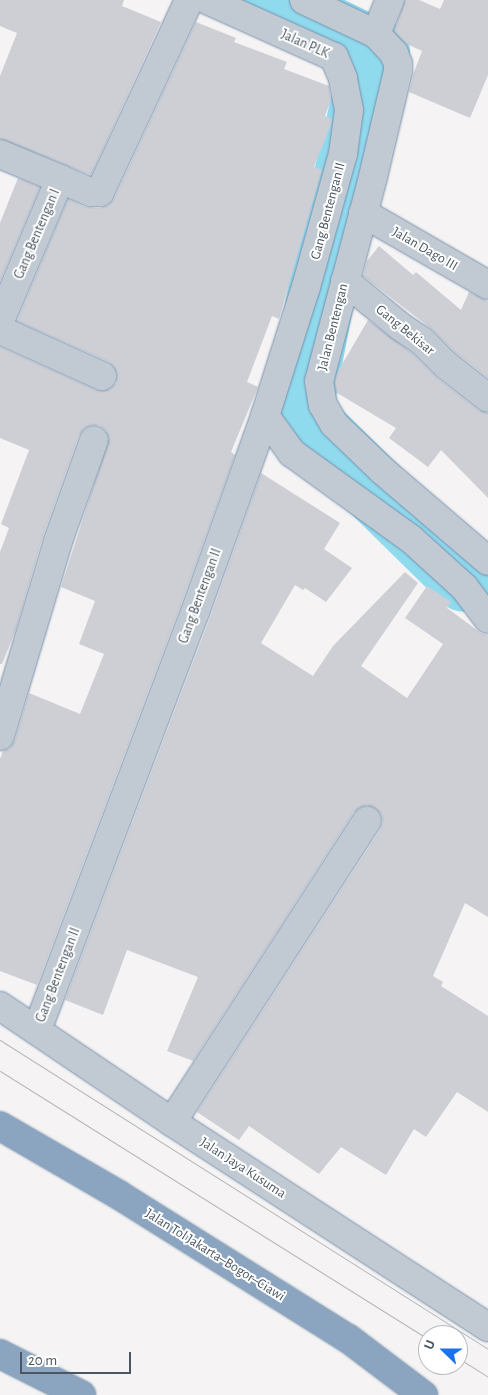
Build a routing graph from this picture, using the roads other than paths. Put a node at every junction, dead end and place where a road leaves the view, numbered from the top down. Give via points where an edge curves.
1 (188, 0) edge
2 (207, 0) edge
3 (304, 0) edge
4 (390, 0) edge
5 (370, 36) junction
6 (337, 54) junction
7 (0, 154) edge
8 (345, 155) junction
9 (374, 164) junction
10 (60, 179) junction
11 (363, 213) junction
12 (345, 281) junction
13 (488, 285) edge
14 (0, 321) edge
15 (0, 330) edge
16 (102, 376) dead end
17 (488, 398) edge
18 (265, 416) junction
19 (94, 440) dead end
20 (488, 561) edge
21 (488, 619) edge
22 (0, 736) edge
23 (367, 821) dead end
24 (0, 1006) edge
25 (37, 1030) junction
26 (172, 1122) junction
27 (0, 1126) edge
28 (488, 1327) edge
29 (0, 1354) edge
30 (81, 1395) edge
31 (423, 1395) edge

1 - 10 street via 100,192 91,192
2 - 6 street, Jalan PLK
3 - 5 street
4 - 5 street
5 - 6 street
5 - 9 street, Jalan Bentengan via 394,53 398,71
6 - 8 street, Jalan PLK via 349,110
7 - 10 street, Gang Bentengan I
8 - 9 street
8 - 18 street, Gang Bentengan II
9 - 11 street, Jalan Bentengan
10 - 14 street, Gang Bentengan I
11 - 12 street, Jalan Bentengan
11 - 13 street, Jalan Dago III
12 - 17 street, Gang Bekisar
12 - 20 street, Jalan Bentengan via 319,381 328,414 334,424 383,471
15 - 16 street
18 - 21 street via 292,452 411,538 464,587
18 - 25 street, Gang Bentengan II via 195,612
19 - 22 street via 58,541
23 - 26 street
24 - 25 street, Jalan Jaya Kusuma
25 - 26 street, Jalan Jaya Kusuma
26 - 28 street, Jalan Jaya Kusuma
27 - 31 highway, Jalan Tol Jakarta–Bogor–Ciawi via 119,1195 349,1339
29 - 30 highway

